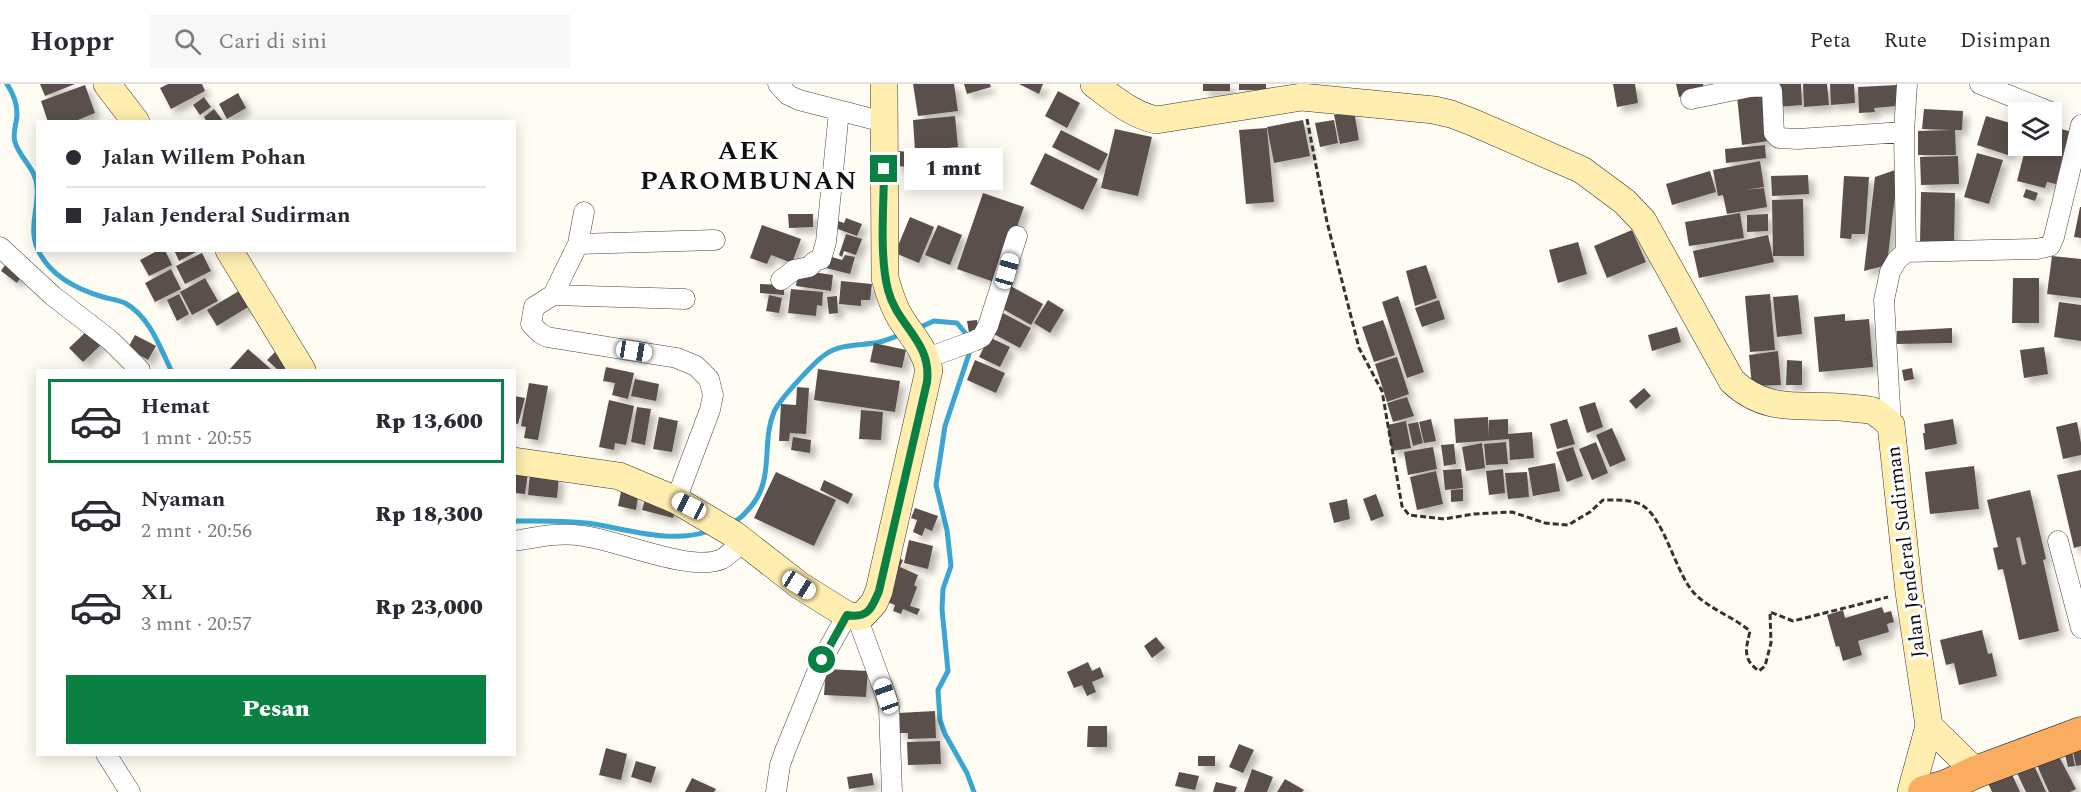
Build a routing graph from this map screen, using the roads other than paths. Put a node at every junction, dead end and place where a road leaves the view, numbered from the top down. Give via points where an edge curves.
1 (107, 84) edge
2 (778, 84) edge
3 (884, 84) edge
4 (1094, 84) edge
5 (1907, 84) edge
6 (1980, 84) edge
7 (1691, 99) dead end
8 (2024, 102) edge
9 (839, 111) junction
10 (2062, 117) edge
11 (134, 120) edge
12 (884, 122) junction
13 (2081, 124) edge
14 (1904, 132) junction
15 (584, 212) dead end
16 (1017, 236) dead end
17 (715, 240) dead end
18 (578, 244) junction
19 (0, 248) edge
20 (230, 252) edge
21 (1906, 252) junction
22 (781, 280) dead end
23 (553, 295) junction
24 (685, 299) dead end
25 (924, 352) junction
26 (139, 369) edge
27 (301, 369) edge
28 (1891, 425) junction
29 (516, 461) edge
30 (682, 503) junction
31 (739, 538) junction
32 (516, 541) edge
33 (2058, 541) dead end
34 (852, 616) junction
35 (2081, 628) edge
36 (1929, 726) junction
37 (2081, 733) edge
38 (107, 756) edge
39 (1976, 772) junction
40 (130, 792) edge
41 (776, 792) edge
42 (892, 792) edge
43 (1911, 792) edge
44 (1924, 792) edge

1 - 11 main road
2 - 9 street via 799,100
3 - 12 main road
4 - 28 main road, Jalan Jenderal Sudirman via 1134,113 1155,120 1302,97 1451,114 1582,170 1625,202 1643,221 1732,381 1744,393 1760,401 1787,406 1832,406 1874,412
5 - 14 street
6 - 8 street
7 - 14 street via 1750,87 1770,88 1774,133 1779,138
9 - 12 street
9 - 22 street via 821,259
10 - 13 street
12 - 25 main road via 885,278 901,319
13 - 21 street via 2050,246
14 - 21 street
15 - 18 street
16 - 25 street via 982,337 953,349
17 - 18 street
18 - 23 street
19 - 26 street
20 - 27 main road
21 - 28 street via 1890,272 1884,300
23 - 24 street
23 - 30 street via 534,307 531,324 540,333 677,358 696,366 709,379 713,395 710,411
25 - 34 main road via 929,370 927,382 879,591 870,609 863,615
28 - 36 main road, Jalan Jenderal Sudirman via 1909,592
29 - 30 main road via 619,476
30 - 31 main road
31 - 32 street via 723,558 704,562 580,535
31 - 34 main road via 799,585
33 - 35 street
34 - 41 street via 822,660 780,765
34 - 42 street via 889,708
36 - 39 main road
36 - 43 main road, Jalan Jenderal Sudirman
37 - 39 highway
38 - 40 street
39 - 44 highway

